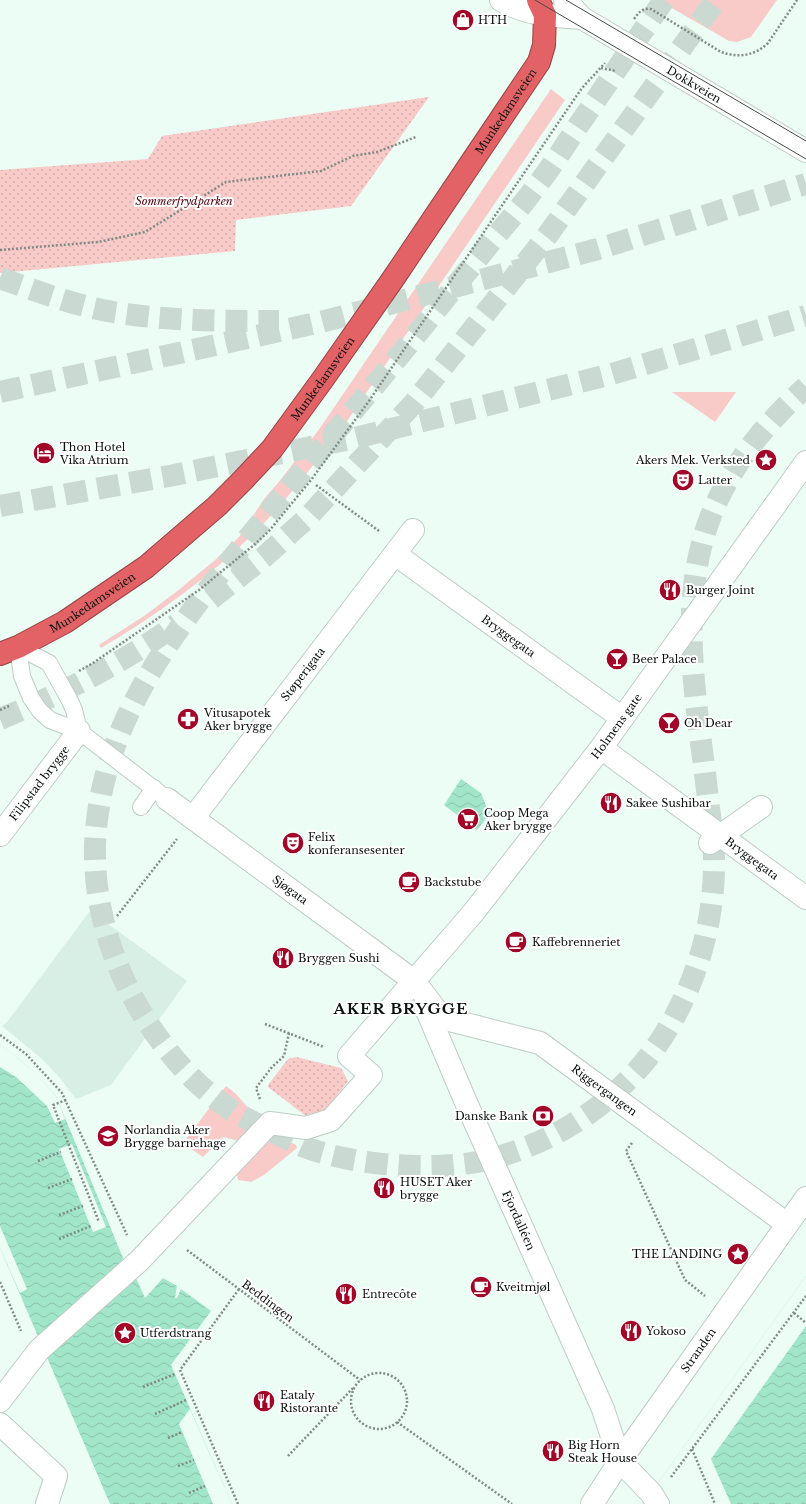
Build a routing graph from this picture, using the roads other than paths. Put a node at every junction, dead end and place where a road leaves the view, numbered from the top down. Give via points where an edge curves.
1 (501, 0) edge
2 (565, 0) edge
3 (546, 5) edge
4 (582, 18) junction
5 (806, 151) edge
6 (806, 462) edge
7 (413, 530) dead end
8 (395, 554) junction
9 (9, 650) edge
10 (622, 718) junction
11 (79, 731) junction
12 (600, 748) junction
13 (160, 793) junction
14 (141, 807) dead end
15 (761, 807) dead end
16 (193, 818) junction
17 (0, 835) edge
18 (715, 839) junction
19 (806, 898) edge
20 (414, 981) junction
21 (806, 1198) edge
22 (787, 1224) junction
23 (0, 1401) edge
24 (0, 1424) edge
25 (620, 1461) junction
26 (47, 1504) edge
27 (592, 1504) edge
28 (658, 1504) edge

1 - 3 street via 513,7
2 - 4 street
3 - 4 street
3 - 9 highway, Munkedamsveien via 544,45 532,72 393,279 272,449 217,506 146,566 65,622
4 - 5 street, Dokkveien
6 - 10 street, Holmens gate
7 - 8 street, Støperigata
8 - 10 street, Bryggegata
8 - 16 street, Støperigata
9 - 11 lane via 31,698 40,711 50,720
9 - 11 lane via 49,663 74,710
10 - 12 street, Holmens gate
11 - 13 lane
11 - 17 street, Filipstad brygge
12 - 18 street, Bryggegata
12 - 20 street, Holmens gate via 473,913
13 - 14 lane
13 - 16 street, Sjøgata
15 - 18 street
16 - 20 street, Sjøgata
18 - 19 street, Bryggegata
20 - 22 street, Riggergangen via 442,1018 540,1043
20 - 23 street, Holmens gate via 349,1056 371,1076 331,1120 306,1128 270,1123 134,1266 38,1353
20 - 25 street, Fjordalléen via 603,1409
21 - 22 street, Stranden
22 - 25 street, Stranden
24 - 26 street via 56,1476
25 - 27 street, Stranden
25 - 28 street via 651,1493

